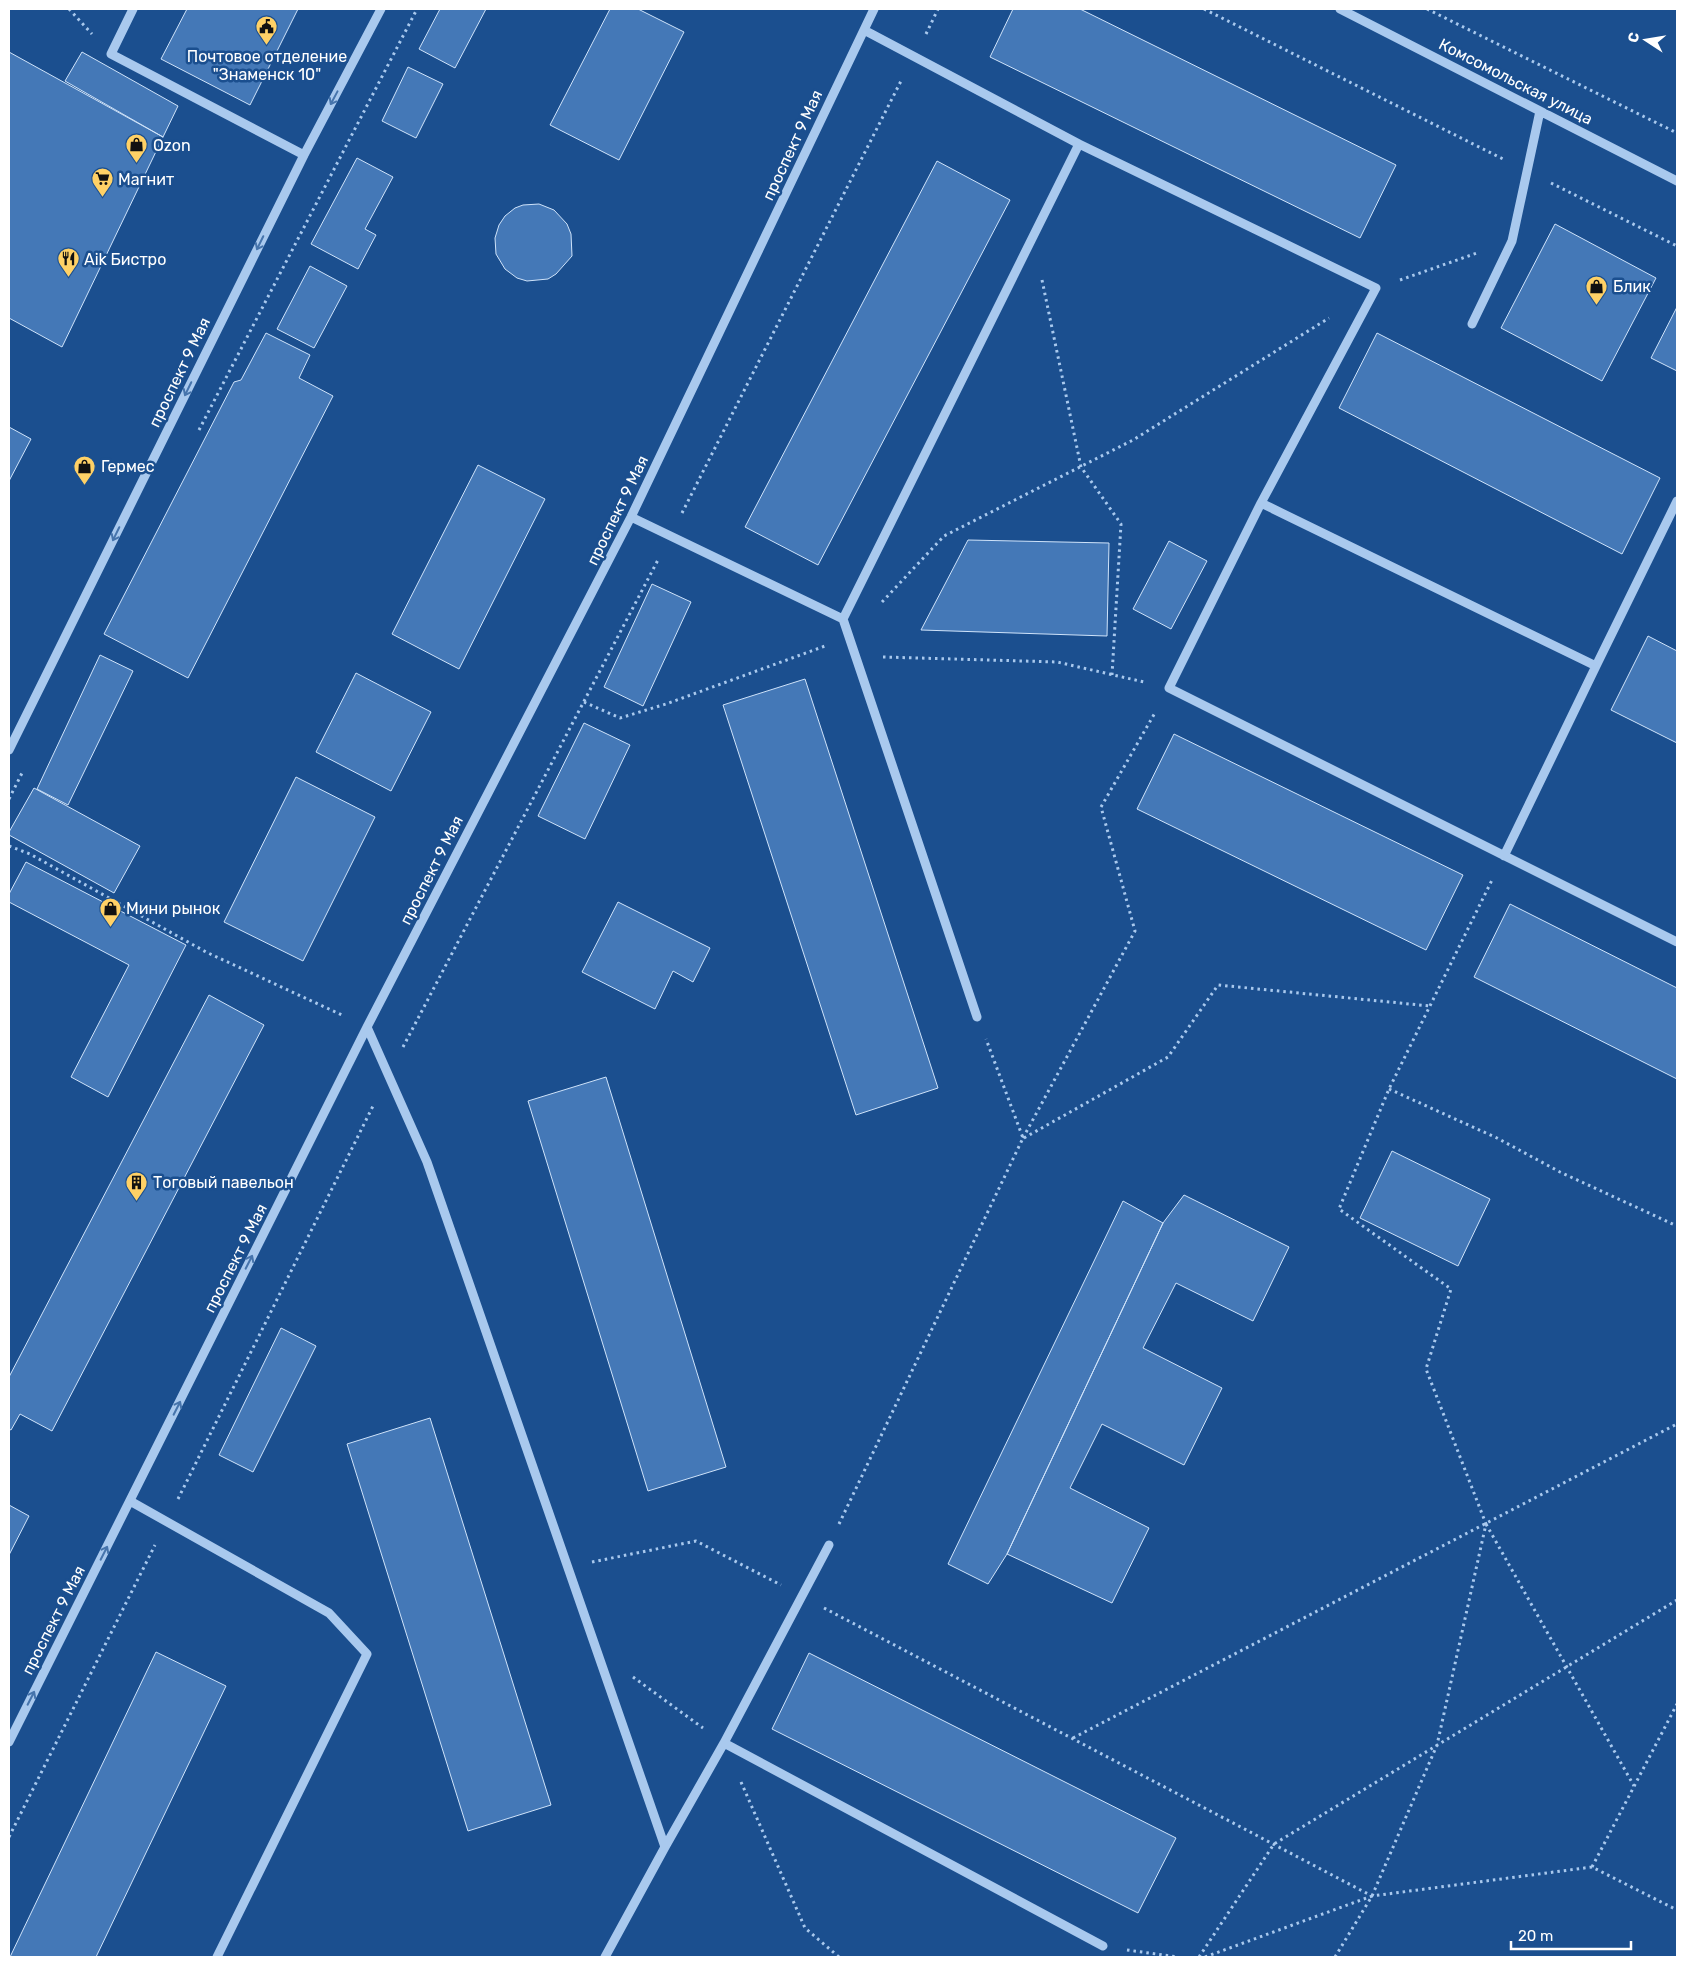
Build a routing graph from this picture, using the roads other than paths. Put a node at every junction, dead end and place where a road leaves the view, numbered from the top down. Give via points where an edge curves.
1 (134, 9) edge
2 (381, 9) edge
3 (874, 9) edge
4 (1340, 9) edge
5 (864, 30) junction
6 (1540, 111) junction
7 (1079, 144) junction
8 (304, 155) junction
9 (1677, 181) edge
10 (1472, 324) dead end
11 (1677, 501) edge
12 (1261, 503) junction
13 (631, 517) junction
14 (843, 619) junction
15 (1596, 666) junction
16 (9, 750) edge
17 (1504, 856) junction
18 (1677, 942) edge
19 (977, 1017) road end
20 (367, 1027) junction
21 (130, 1501) junction
22 (829, 1545) road end
23 (9, 1742) edge
24 (724, 1743) junction
25 (665, 1847) junction
26 (1103, 1946) road end
27 (216, 1957) edge
28 (605, 1957) edge

1 - 8 street via 111,54
2 -> 8 street, проспект 9 Мая
3 - 5 street, проспект 9 Мая
4 - 6 street, Комсомольская улица
5 - 7 street
5 - 13 street, проспект 9 Мая
6 - 9 street, Комсомольская улица
6 - 10 street via 1512,241
7 - 12 street via 1376,288
7 - 14 street
8 -> 16 street, проспект 9 Мая
11 - 15 street
12 - 15 street
12 - 17 street via 1169,688
13 - 14 street
13 - 20 street, проспект 9 Мая
14 - 19 street
15 - 17 street
17 - 18 street
21 -> 20 street, проспект 9 Мая
20 - 25 street via 428,1162
23 -> 21 street, проспект 9 Мая
21 - 27 street via 329,1613 367,1654
22 - 24 street
24 - 25 street
24 - 26 street
25 - 28 street

